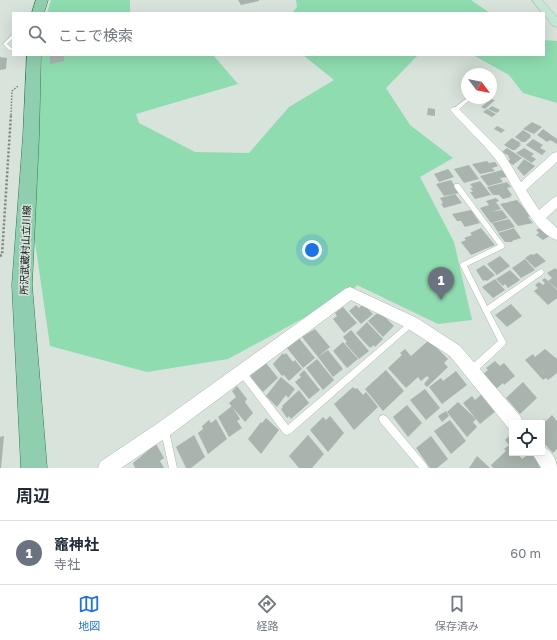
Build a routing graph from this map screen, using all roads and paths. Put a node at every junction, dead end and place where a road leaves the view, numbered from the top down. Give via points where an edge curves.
1 (42, 0) edge
2 (537, 0) edge
3 (38, 12) edge
4 (557, 24) edge
5 (12, 37) edge
6 (12, 49) edge
7 (34, 56) edge
8 (33, 78) junction
9 (462, 104) edge
10 (455, 110) joint
11 (557, 156) edge
12 (457, 186) dead end
13 (520, 189) junction
14 (557, 201) edge
15 (538, 218) junction
16 (557, 235) edge
17 (0, 256) edge
18 (541, 272) dead end
19 (486, 311) junction
20 (412, 324) junction
21 (472, 370) junction
22 (241, 372) junction
23 (384, 419) dead end
24 (513, 420) edge
25 (164, 429) junction
26 (542, 456) edge
27 (34, 468) edge
28 (106, 468) edge
29 (173, 468) edge
30 (424, 468) edge
31 (552, 468) edge

1 - 3 main road
2 - 4 street
5 - 6 lane via 4,44
7 - 8 main road, 所沢武蔵村山立川線
8 - 17 path via 12,91
8 - 27 main road, 所沢武蔵村山立川線 via 22,285
9 - 10 lane
10 - 13 street via 500,157
11 - 13 street
12 - 19 lane via 502,246 462,265
13 - 15 street
14 - 15 street
15 - 16 street
18 - 19 lane
19 - 21 lane via 502,342
20 - 21 street via 455,351
20 - 22 street via 350,293
20 - 22 lane via 287,431
21 - 24 street
22 - 25 street
23 - 30 lane
25 - 28 street
25 - 29 lane
26 - 31 street

